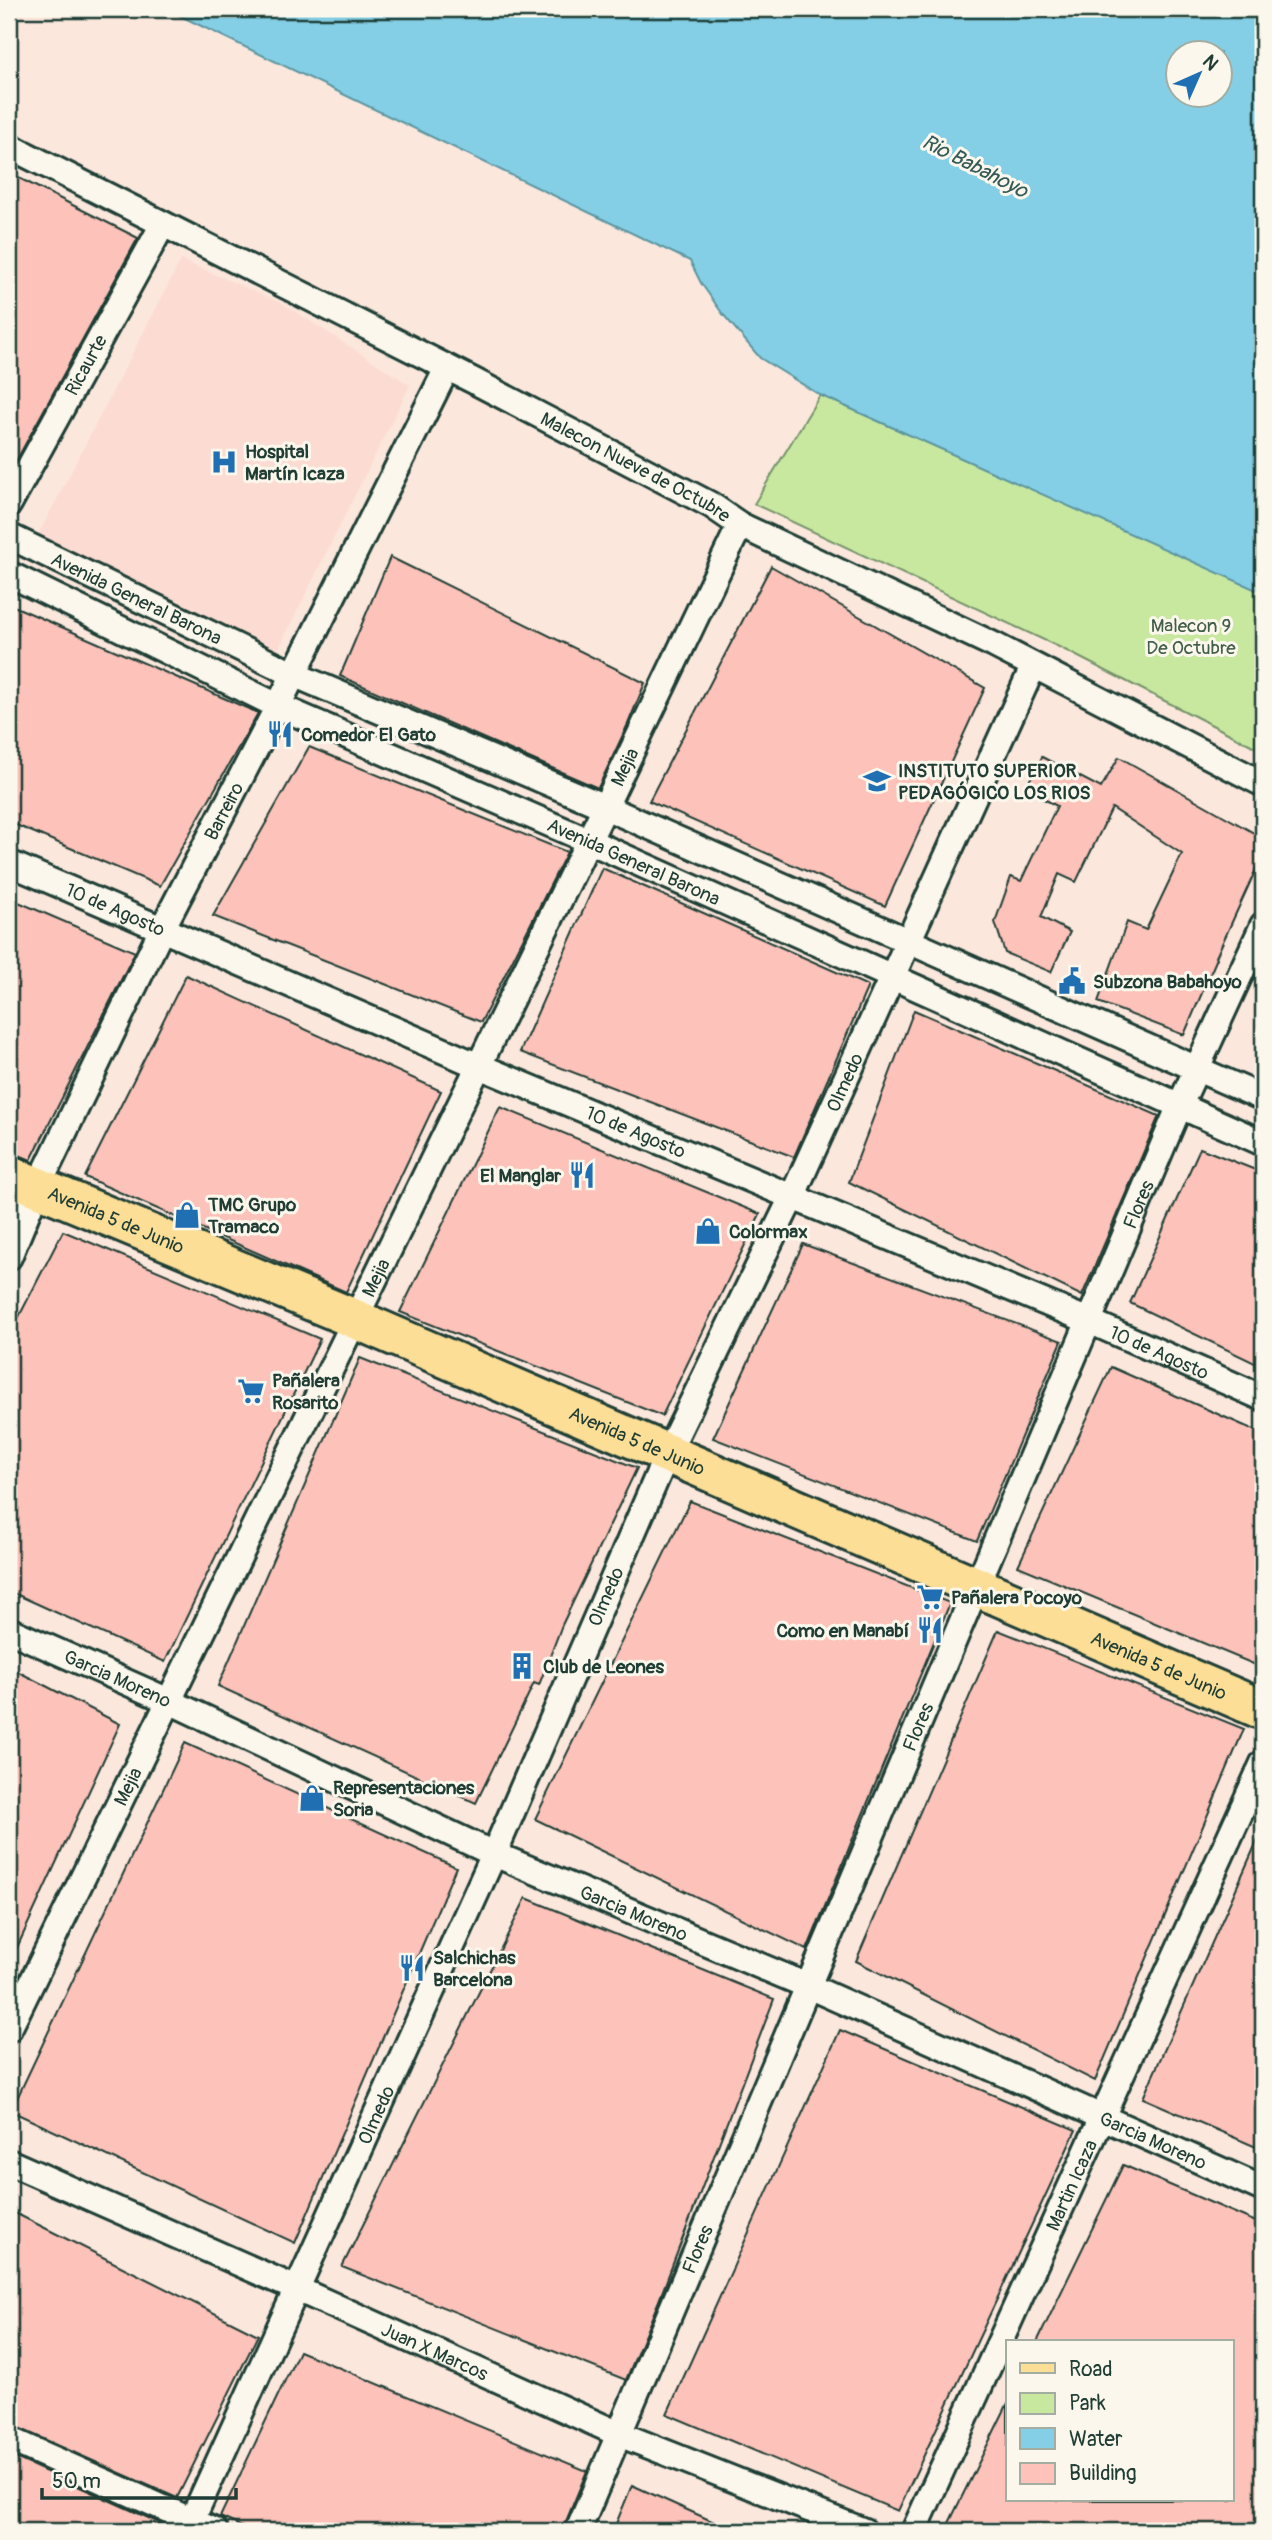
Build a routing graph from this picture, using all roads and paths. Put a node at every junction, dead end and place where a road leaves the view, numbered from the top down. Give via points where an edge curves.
1 (9, 146) edge
2 (163, 224) junction
3 (447, 368) junction
4 (9, 504) edge
5 (740, 525) junction
6 (9, 536) edge
7 (9, 574) edge
8 (1033, 667) junction
9 (293, 674) junction
10 (278, 706) junction
11 (1263, 784) edge
12 (605, 807) junction
13 (589, 841) junction
14 (9, 863) edge
15 (1263, 925) edge
16 (162, 929) junction
17 (908, 941) junction
18 (892, 977) junction
19 (479, 1066) junction
20 (1196, 1068) junction
21 (1263, 1098) edge
22 (1180, 1105) junction
23 (1263, 1143) edge
24 (23, 1181) edge
25 (792, 1197) junction
26 (9, 1257) edge
27 (355, 1320) junction
28 (1089, 1321) junction
29 (1263, 1398) edge
30 (667, 1454) junction
31 (976, 1587) junction
32 (9, 1630) edge
33 (169, 1702) junction
34 (1263, 1710) edge
35 (1263, 1763) edge
36 (494, 1854) junction
37 (808, 1986) junction
38 (9, 2029) edge
39 (1102, 2116) junction
40 (9, 2162) edge
41 (1263, 2189) edge
42 (297, 2288) junction
43 (619, 2434) junction
44 (9, 2439) edge
45 (190, 2526) edge
46 (215, 2531) edge
47 (578, 2531) edge
48 (864, 2531) edge
49 (914, 2531) edge

1 - 2 street, Malecon Nueve de Octubre
2 - 3 street, Malecon Nueve de Octubre
2 - 4 street, Ricaurte
3 - 5 street, Malecon Nueve de Octubre via 711,505
3 - 9 street, Barreiro
5 - 8 street, Malecon Nueve de Octubre
5 - 12 street, Mejia
6 - 9 street, Avenida General Barona
7 - 10 street, Avenida General Barona
8 - 11 street, Malecon Nueve de Octubre
8 - 17 street, Olmedo
9 - 10 street, Barreiro
9 - 12 street, Avenida General Barona
10 - 13 street, Avenida General Barona
10 - 16 street, Barreiro
12 - 13 street, Mejia
12 - 17 street, Avenida General Barona
13 - 18 street, Avenida General Barona
13 - 19 street, Mejia
14 - 16 street, 10 de Agosto
15 - 20 street, Flores
16 - 19 street, 10 de Agosto
16 - 24 street, Barreiro
17 - 18 street, Olmedo
17 - 20 street, Avenida General Barona
18 - 22 street, Avenida General Barona
18 - 25 street, Olmedo
19 - 25 street, 10 de Agosto
19 - 27 street, Mejia
20 - 21 street, Avenida General Barona
20 - 22 street, Flores
22 - 23 street, Avenida General Barona
22 - 28 street, Flores
24 - 26 street, Barreiro
24 - 27 main road, Avenida 5 de Junio
25 - 28 street, 10 de Agosto
25 - 30 street, Olmedo
27 - 30 main road, Avenida 5 de Junio
27 - 33 street, Mejia
28 - 29 street, 10 de Agosto
28 - 31 street, Flores
30 - 31 main road, Avenida 5 de Junio
30 - 36 street, Olmedo
31 - 34 main road, Avenida 5 de Junio
31 - 37 street, Flores
32 - 33 street, Garcia Moreno
33 - 36 street, Garcia Moreno
33 - 38 street, Mejia
35 - 39 street, Martin Icaza
36 - 37 street, Garcia Moreno
36 - 42 street, Olmedo
37 - 39 street, Garcia Moreno
37 - 43 street, Flores
39 - 41 street, Garcia Moreno
39 - 49 street, Martin Icaza
40 - 42 street, Juan X Marcos
42 - 43 street, Juan X Marcos
42 - 45 street, Olmedo
43 - 47 street, Flores
43 - 48 street, Juan X Marcos
44 - 45 street
45 - 46 street

